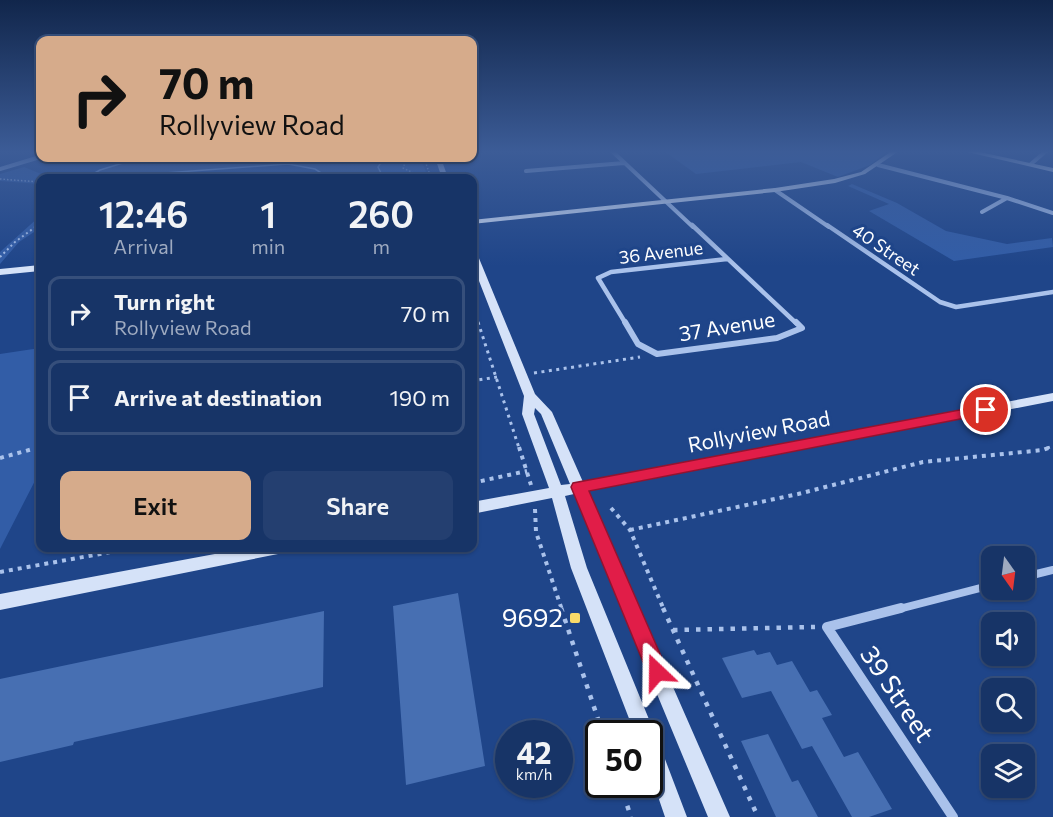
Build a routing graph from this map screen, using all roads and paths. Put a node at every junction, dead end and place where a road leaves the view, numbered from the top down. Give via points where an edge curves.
1 (653, 189) edge
2 (781, 189) edge
3 (972, 189) edge
4 (775, 190) junction
5 (1007, 198) junction
6 (668, 202) junction
7 (982, 212) dead end
8 (1053, 213) edge
9 (477, 221) edge
10 (36, 227) edge
11 (0, 257) edge
12 (727, 259) junction
13 (477, 264) edge
14 (36, 268) edge
15 (0, 272) edge
16 (1053, 292) edge
17 (477, 318) edge
18 (657, 354) junction
19 (521, 375) junction
20 (497, 376) junction
21 (477, 380) edge
22 (530, 396) junction
23 (1053, 397) edge
24 (1053, 446) edge
25 (36, 448) edge
26 (0, 458) edge
27 (527, 471) junction
28 (477, 482) edge
29 (579, 487) junction
30 (557, 492) junction
31 (534, 496) junction
32 (477, 507) edge
33 (612, 509) dead end
34 (630, 530) junction
35 (111, 552) edge
36 (257, 552) edge
37 (1053, 570) edge
38 (0, 572) edge
39 (1035, 574) edge
40 (981, 588) edge
41 (0, 602) edge
42 (827, 627) junction
43 (673, 630) junction
44 (598, 720) edge
45 (639, 720) edge
46 (663, 782) edge
47 (625, 798) edge
48 (631, 817) edge
49 (676, 817) edge
50 (719, 817) edge
51 (759, 817) edge
52 (953, 817) edge

1 - 6 street
2 - 4 main road
3 - 5 street
4 - 6 main road
4 - 16 street, 40 Street via 940,302 956,307
5 - 7 street
5 - 8 street
6 - 9 main road
6 - 12 street
10 - 11 path
12 - 18 street, 36 Avenue via 611,272 598,278 638,344
12 - 18 street, 37 Avenue via 802,328 777,338
13 - 19 main road
14 - 15 main road
17 - 20 path
18 - 19 path
19 - 22 main road
20 - 21 path
20 - 27 path
22 - 29 main road via 546,412
22 - 30 main road via 528,414
23 - 29 main road, Rollyview Road
24 - 34 path via 923,462
25 - 26 path
27 - 28 path
27 - 31 path
29 - 30 main road, Rollyview Road
29 - 50 main road
30 - 31 main road, Rollyview Road
30 - 45 main road via 582,577
31 - 32 main road, Rollyview Road
31 - 44 path via 536,532
33 - 34 path
34 - 43 path
35 - 38 path
36 - 41 main road
37 - 39 street
40 - 42 street, 39 Street
42 - 43 path
42 - 52 street, 39 Street
43 - 51 path
46 - 49 main road
47 - 48 path

